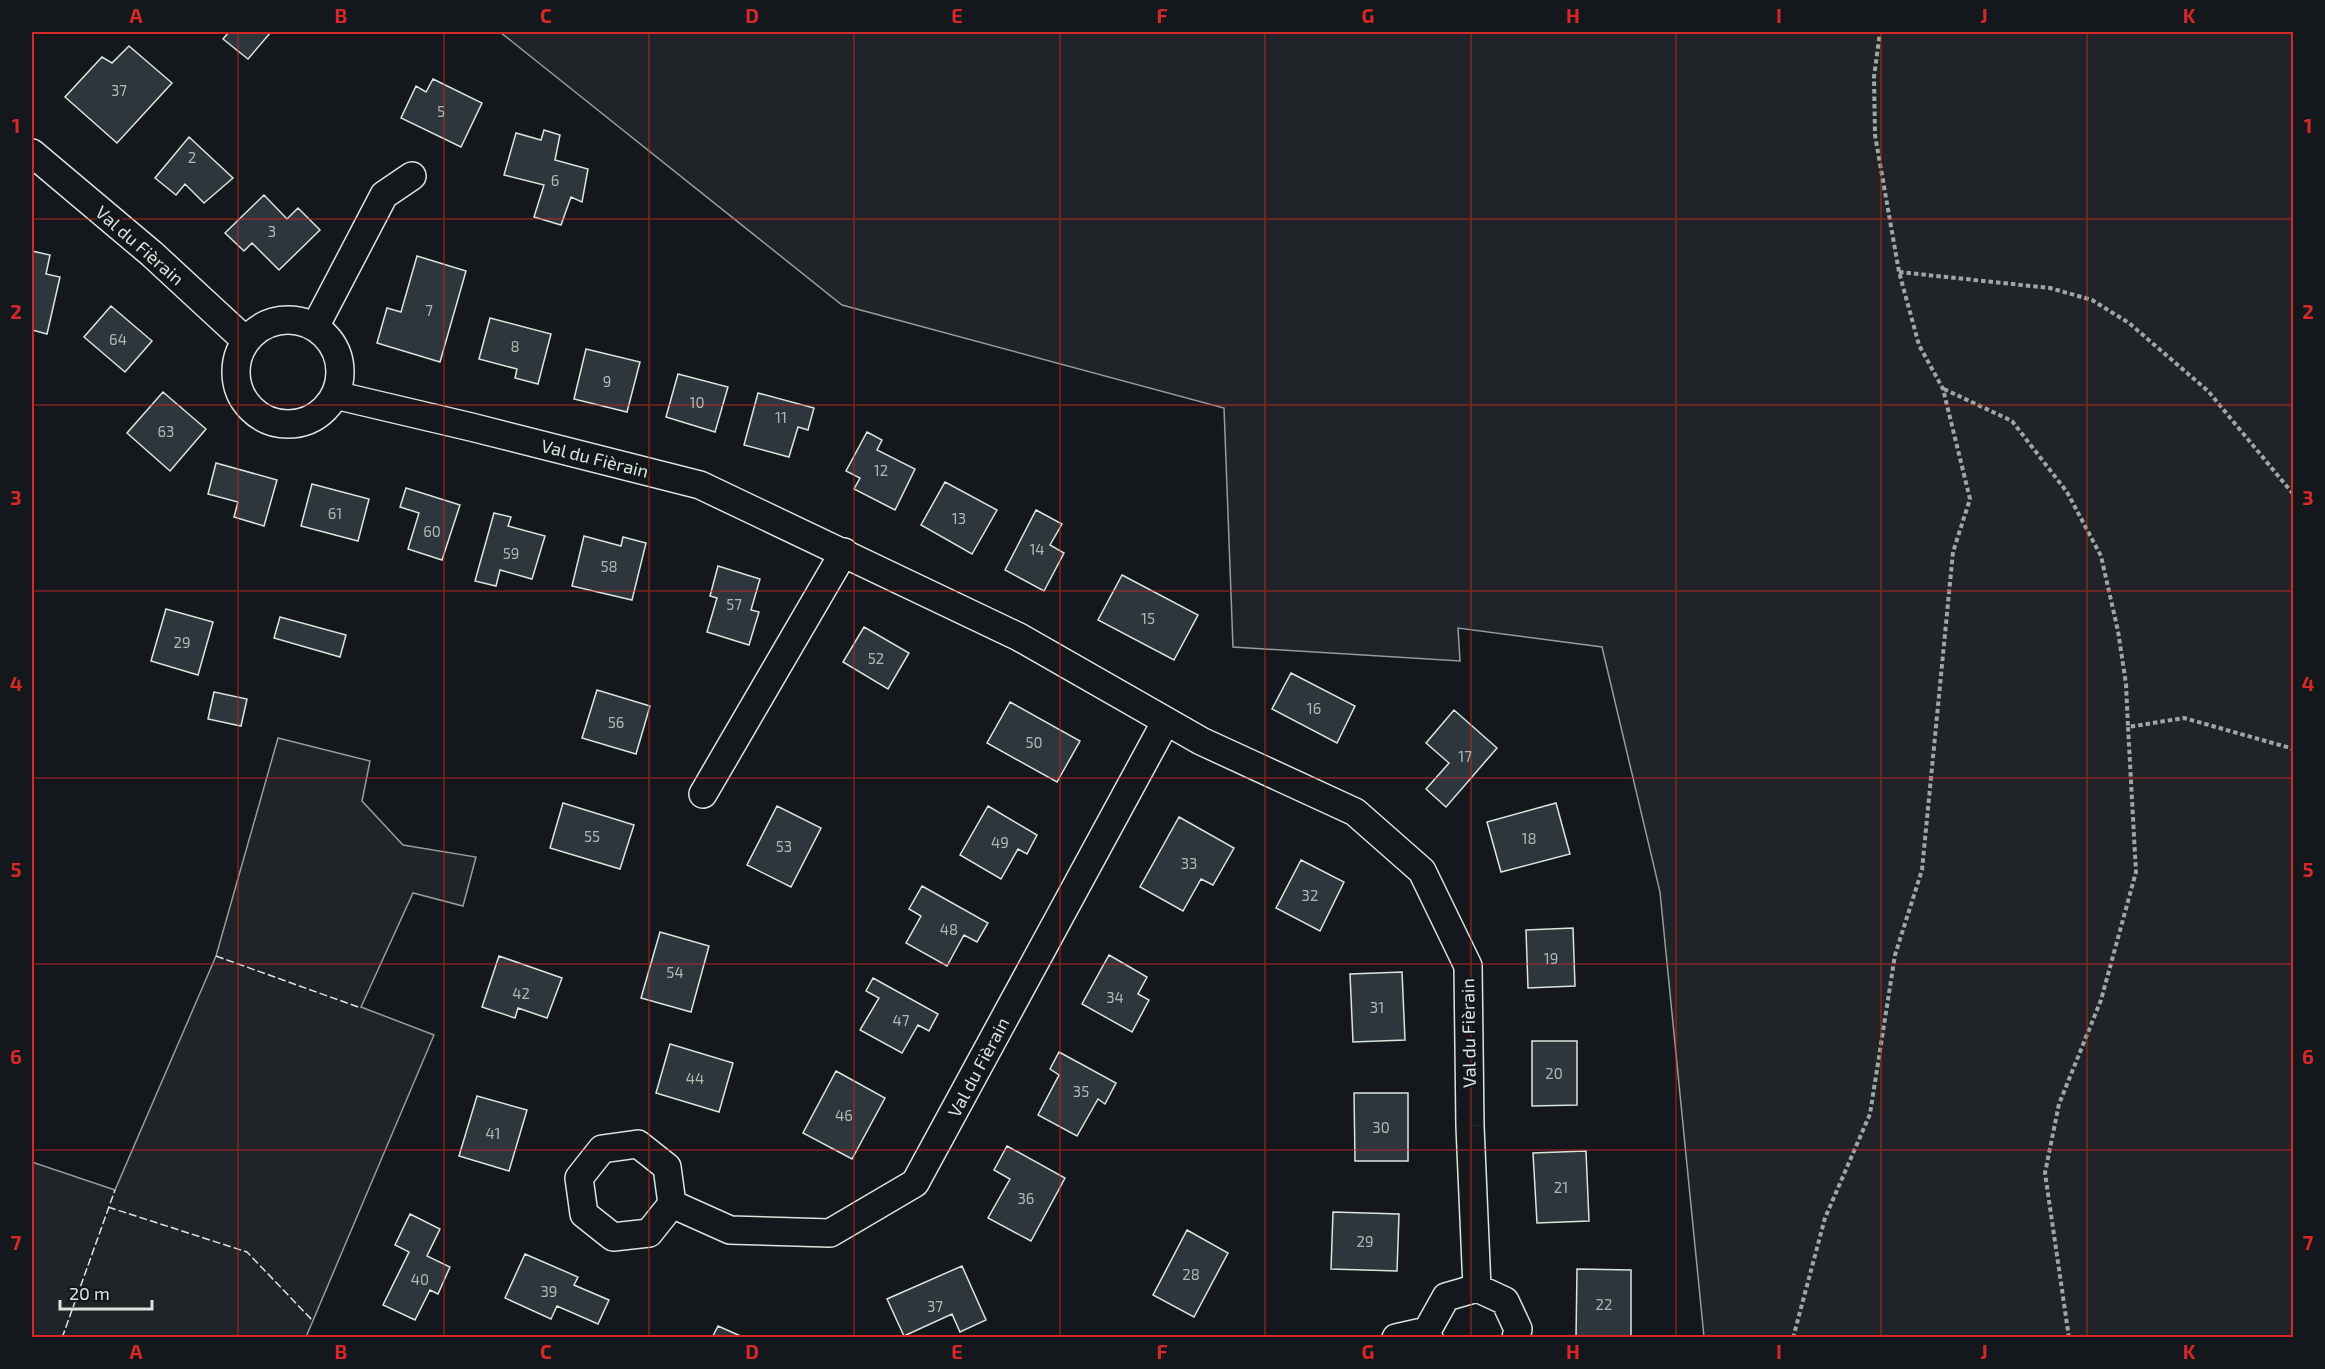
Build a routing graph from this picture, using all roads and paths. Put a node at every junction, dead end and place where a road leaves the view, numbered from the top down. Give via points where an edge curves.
1 (1880, 32) edge
2 (32, 153) edge
3 (412, 176) dead end
4 (1899, 272) junction
5 (315, 327) junction
6 (245, 340) junction
7 (1943, 389) junction
8 (335, 395) junction
9 (2294, 495) edge
10 (844, 552) junction
11 (1166, 721) junction
12 (2128, 727) junction
13 (2294, 749) edge
14 (703, 794) dead end
15 (672, 1204) dead end
16 (1477, 1288) junction
17 (1428, 1334) edge
18 (1396, 1338) edge
19 (1516, 1338) edge
20 (1793, 1338) edge
21 (2069, 1338) edge

1 - 4 path via 1874,76 1875,135
2 - 6 street, Val du Fièrain via 152,254
3 - 5 street via 384,195
4 - 7 path via 1919,345
4 - 9 path via 2049,288 2091,300 2129,323 2208,391
5 - 6 street via 297,320 278,320 260,327
5 - 8 street via 329,339 338,357 340,377
6 - 8 street via 235,362 237,388 250,409 271,423 296,424 319,415
7 - 12 path via 2012,421 2067,492 2101,556 2127,684
7 - 20 path via 1970,499 1953,552 1922,870 1895,955 1870,1114 1825,1218
8 - 10 street, Val du Fièrain via 700,485
10 - 11 street, Val du Fièrain via 1019,637
10 - 14 street
11 - 15 street, Val du Fièrain via 915,1183 830,1233 730,1230
11 - 16 street, Val du Fièrain via 1355,812 1422,871 1467,966
12 - 13 path via 2184,718
12 - 21 path via 2136,872 2100,1000 2059,1104 2045,1173
16 - 17 street via 1446,1297
16 - 19 street via 1505,1301 1518,1329
17 - 18 street

